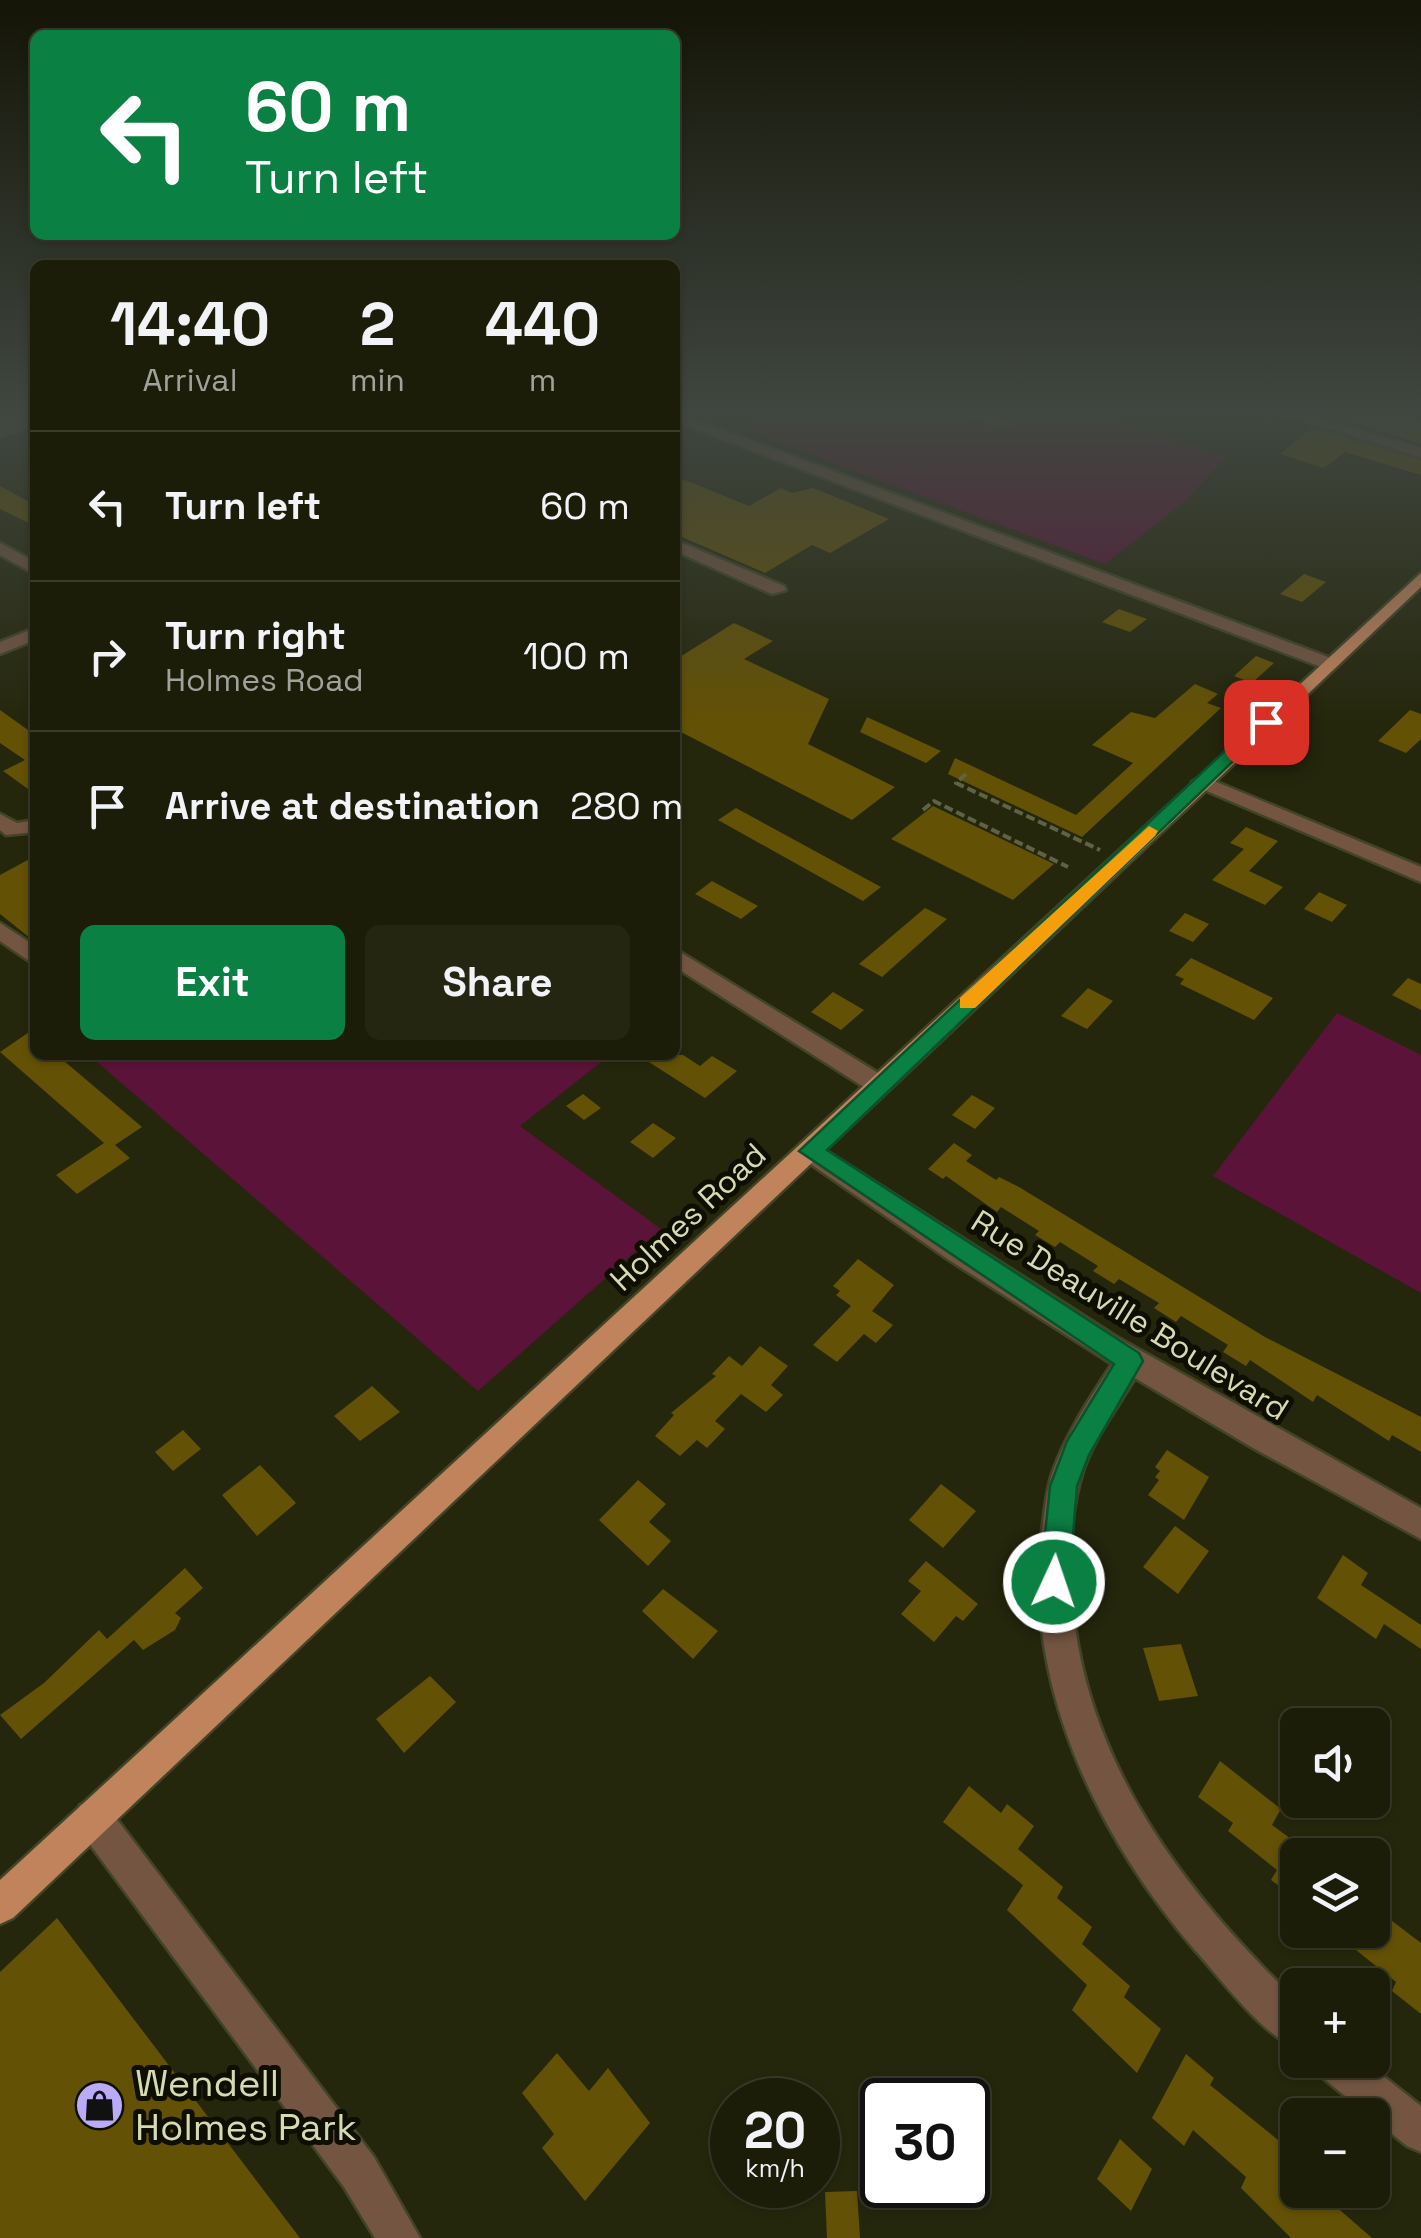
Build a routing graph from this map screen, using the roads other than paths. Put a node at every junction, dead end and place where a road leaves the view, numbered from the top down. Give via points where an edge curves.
1 (935, 514) edge
2 (680, 547) edge
3 (0, 548) edge
4 (30, 566) edge
5 (1421, 578) edge
6 (778, 590) dead end
7 (30, 635) edge
8 (0, 649) edge
9 (1330, 664) junction
10 (1202, 782) junction
11 (0, 820) edge
12 (30, 827) edge
13 (1421, 876) edge
14 (0, 930) edge
15 (30, 954) edge
16 (680, 960) edge
17 (879, 1085) junction
18 (811, 1151) junction
19 (1130, 1361) junction
20 (1421, 1524) edge
21 (93, 1818) junction
22 (0, 1904) edge
23 (1280, 2013) edge
24 (1354, 2078) edge
25 (1421, 2132) edge
26 (400, 2238) edge

1 - 9 street
2 - 6 street
3 - 4 street
5 - 9 main road, Holmes Road
7 - 8 street
9 - 10 main road, Holmes Road
10 - 13 street
10 - 17 main road, Holmes Road
11 - 12 street via 13,830
14 - 15 street
16 - 17 street
17 - 18 main road, Holmes Road
18 - 19 street, Rue Deauville Boulevard
18 - 21 main road, Holmes Road
19 - 20 street, Rue Deauville Boulevard
19 - 23 street via 1077,1450 1064,1486 1054,1574 1065,1673 1103,1778 1148,1862 1214,1950
21 - 22 main road, Holmes Road
21 - 26 street via 359,2172
24 - 25 street

